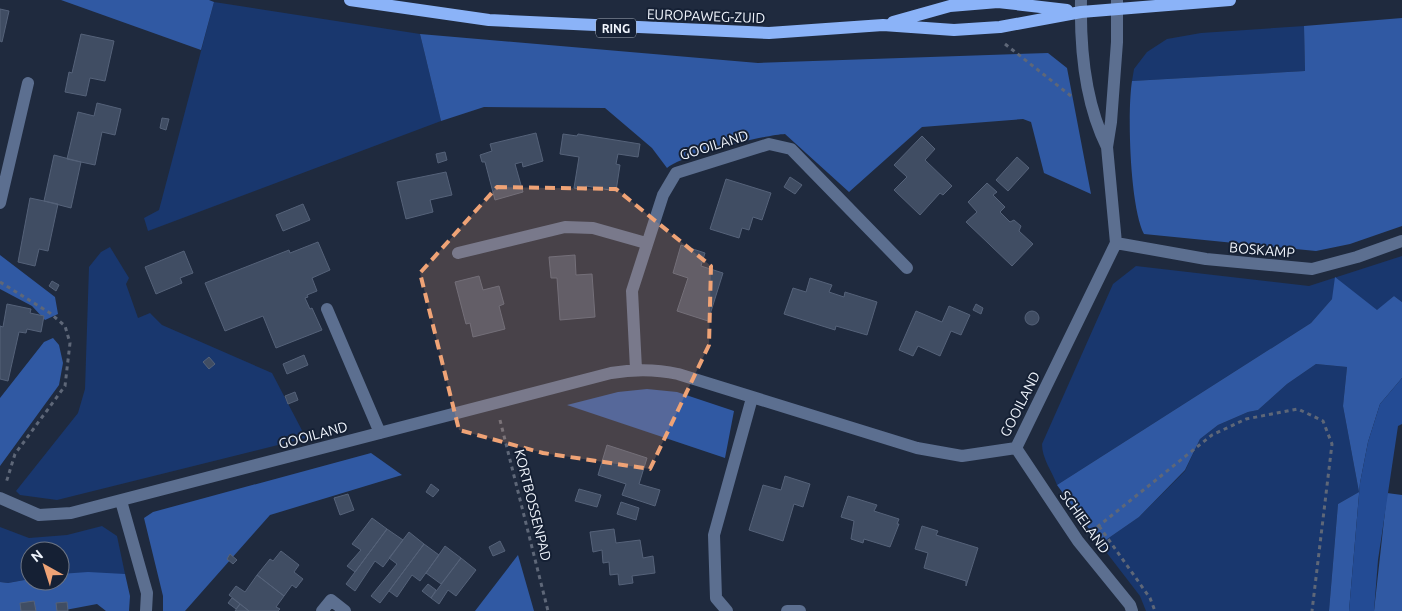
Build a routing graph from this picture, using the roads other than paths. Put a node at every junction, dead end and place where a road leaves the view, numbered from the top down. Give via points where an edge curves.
1 (350, 0) edge
2 (1230, 0) edge
3 (1117, 4) edge
4 (1081, 6) edge
5 (883, 25) junction
6 (28, 83) dead end
7 (1107, 147) junction
8 (0, 203) edge
9 (1402, 241) edge
10 (646, 243) junction
11 (1116, 243) junction
12 (458, 253) dead end
13 (907, 268) dead end
14 (327, 309) dead end
15 (636, 369) junction
16 (752, 398) junction
17 (380, 433) junction
18 (1016, 448) junction
19 (0, 498) edge
20 (121, 501) junction
21 (146, 611) edge
22 (322, 611) edge
23 (345, 611) edge
24 (727, 611) edge
25 (787, 611) edge
26 (800, 611) edge
27 (1132, 611) edge

1 - 5 main road, EUROPAWEG-ZUID / RING via 489,20 623,28 769,33
2 - 3 main road, EUROPAWEG-ZUID / RING
3 - 4 main road, EUROPAWEG-ZUID / RING
3 - 7 street
4 - 5 main road, EUROPAWEG-ZUID / RING via 998,2 950,6
4 - 5 main road, EUROPAWEG-ZUID / RING via 1000,27 954,30
4 - 7 street via 1084,66 1098,128
6 - 8 street
7 - 11 street
9 - 11 street, BOSKAMP via 1312,268 1206,259
10 - 12 street via 593,228 565,227
10 - 13 street, GOOILAND via 663,195 676,173 769,144 791,149
10 - 15 street, GOOILAND via 632,291
11 - 18 street, GOOILAND
14 - 17 street
15 - 16 street, GOOILAND via 678,374
15 - 17 street, GOOILAND
16 - 18 street, GOOILAND via 917,448 962,456
16 - 24 street via 714,535 716,598
17 - 20 street, GOOILAND
18 - 27 street, SCHIELAND via 1078,541
19 - 20 street, GOOILAND via 39,515 71,513
20 - 21 street via 147,593
22 - 23 street via 331,600
25 - 26 street

